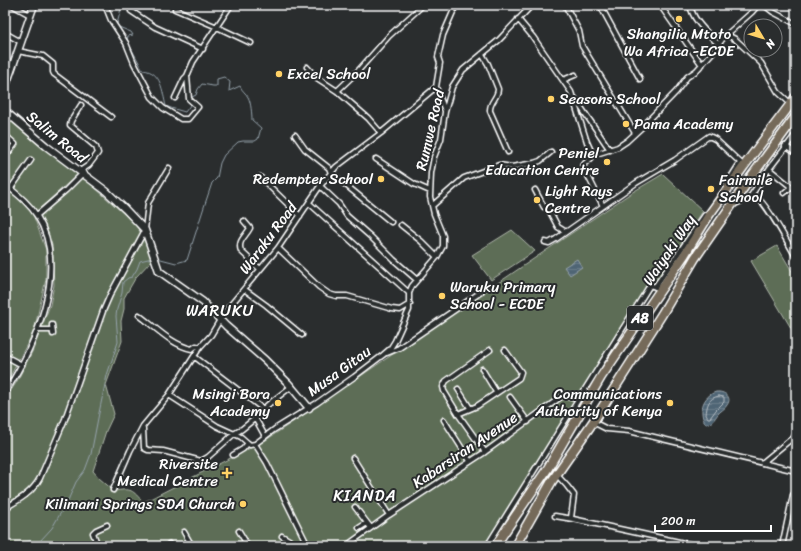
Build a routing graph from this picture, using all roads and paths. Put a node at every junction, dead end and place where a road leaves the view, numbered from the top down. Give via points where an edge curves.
1 (12, 5) edge
2 (34, 5) edge
3 (104, 5) edge
4 (231, 5) edge
5 (423, 5) edge
6 (456, 5) edge
7 (532, 5) edge
8 (565, 5) edge
9 (600, 5) edge
10 (660, 5) edge
11 (690, 5) edge
12 (758, 5) edge
13 (764, 5) edge
14 (175, 9) dead end
15 (131, 11) dead end
16 (30, 15) junction
17 (518, 19) junction
18 (796, 24) edge
19 (217, 27) junction
20 (5, 33) edge
21 (727, 35) junction
22 (21, 42) junction
23 (251, 44) dead end
24 (718, 44) junction
25 (203, 48) junction
26 (18, 51) junction
27 (482, 54) junction
28 (702, 64) junction
29 (307, 67) dead end
30 (575, 75) dead end
31 (187, 76) junction
32 (640, 79) dead end
33 (563, 80) junction
34 (436, 87) junction
35 (5, 88) edge
36 (337, 91) junction
37 (572, 95) junction
38 (175, 98) dead end
39 (793, 101) edge
40 (81, 105) dead end
41 (5, 110) edge
42 (445, 112) junction
43 (796, 116) edge
44 (111, 117) dead end
45 (381, 133) junction
46 (635, 134) junction
47 (796, 134) edge
48 (5, 135) edge
49 (295, 136) dead end
50 (786, 146) junction
51 (610, 150) junction
52 (508, 152) dead end
53 (551, 152) dead end
54 (796, 153) edge
55 (593, 155) junction
56 (5, 157) edge
57 (376, 159) dead end
58 (32, 160) dead end
59 (742, 164) junction
60 (168, 168) dead end
61 (769, 169) junction
62 (82, 172) junction
63 (331, 173) junction
64 (260, 177) dead end
65 (5, 184) edge
66 (320, 186) junction
67 (10, 188) junction
68 (535, 190) dead end
69 (430, 191) junction
70 (784, 193) dead end
71 (750, 197) junction
72 (309, 203) junction
73 (433, 205) junction
74 (733, 205) junction
75 (604, 206) junction
76 (36, 215) junction
77 (300, 216) junction
78 (244, 220) dead end
79 (391, 222) dead end
80 (401, 225) dead end
81 (145, 230) junction
82 (566, 232) junction
83 (545, 242) dead end
84 (278, 248) junction
85 (438, 257) junction
86 (796, 257) edge
87 (260, 269) junction
88 (417, 280) junction
89 (244, 289) junction
90 (481, 292) dead end
91 (409, 293) junction
92 (410, 304) junction
93 (139, 315) dead end
94 (221, 319) junction
95 (52, 329) dead end
96 (37, 330) junction
97 (302, 335) dead end
98 (200, 347) junction
99 (490, 350) dead end
100 (506, 350) dead end
101 (383, 355) junction
102 (5, 356) edge
103 (195, 357) junction
104 (22, 365) junction
105 (482, 369) dead end
106 (292, 386) junction
107 (458, 389) dead end
108 (496, 392) junction
109 (5, 393) edge
110 (168, 395) junction
111 (510, 397) dead end
112 (583, 400) junction
113 (309, 408) junction
114 (470, 408) junction
115 (262, 410) junction
116 (458, 414) junction
117 (255, 418) junction
118 (444, 420) dead end
119 (528, 422) junction
120 (574, 422) junction
121 (593, 422) junction
122 (143, 426) junction
123 (588, 429) junction
124 (234, 434) junction
125 (796, 435) edge
126 (265, 436) junction
127 (248, 443) junction
128 (256, 444) junction
129 (486, 452) junction
130 (232, 455) dead end
131 (353, 458) dead end
132 (470, 461) junction
133 (762, 463) junction
134 (796, 471) edge
135 (545, 472) junction
136 (556, 476) junction
137 (113, 490) dead end
138 (793, 495) dead end
139 (355, 507) dead end
140 (5, 508) edge
141 (390, 515) junction
142 (555, 516) dead end
143 (571, 518) junction
144 (367, 522) junction
145 (107, 525) dead end
146 (359, 528) dead end
147 (371, 528) junction
148 (239, 531) dead end
149 (184, 532) dead end
150 (282, 536) dead end
151 (98, 546) edge
152 (192, 546) edge
153 (248, 546) edge
154 (294, 546) edge
155 (308, 546) edge
156 (346, 546) edge
157 (487, 546) edge
158 (495, 546) edge
159 (515, 546) edge
160 (698, 546) edge
161 (782, 546) edge

1 - 16 street
2 - 16 street
3 - 31 street via 152,97 163,108 181,119 188,119 198,107 189,99
4 - 19 street
5 - 36 street via 389,36
6 - 34 street via 443,35 438,57 440,63
7 - 17 street, Rumwe Road
8 - 46 street via 579,31 582,46
9 - 32 street
10 - 28 street
11 - 24 street via 698,23
12 - 21 street
13 - 18 street
14 - 19 street
15 - 25 street via 155,27
16 - 22 street
17 - 27 street, Rumwe Road
17 - 33 street
19 - 23 street
19 - 25 street
20 - 22 street
21 - 24 street
21 - 39 street via 761,63 778,92
22 - 26 street
24 - 28 street
25 - 31 street
26 - 35 street
26 - 44 street via 46,57 53,64 54,74
27 - 42 street, Rumwe Road via 456,79
27 - 52 street via 498,89 490,105 490,111
28 - 46 street
29 - 36 street via 317,78
30 - 33 street
31 - 38 street
33 - 37 street
34 - 42 street
34 - 45 street, Waraku Road
36 - 45 street
37 - 51 street
37 - 55 street
39 - 59 highway, Waiyaki Way / A8
40 - 62 street via 70,125 96,147 98,153
41 - 62 street, Salim Road via 46,146
42 - 69 street, Rumwe Road via 441,139 431,169
43 - 74 highway, Waiyaki Way / A8
45 - 63 street, Waraku Road
46 - 51 street
47 - 50 street
48 - 56 street via 16,144
49 - 63 street via 305,150 329,168
50 - 54 street
50 - 61 street
51 - 55 street
53 - 73 street via 534,163 512,167 499,166 464,178
55 - 75 street via 583,166
57 - 69 street via 414,184
58 - 67 street
59 - 75 street via 709,136
59 - 112 highway, Waiyaki Way / A8 via 685,254 657,288 601,377
60 - 81 street via 148,203
61 - 70 street via 790,186
61 - 71 street
62 - 76 street, Salim Road via 66,190
62 - 81 street
63 - 66 street, Waraku Road
63 - 79 street
64 - 77 street
65 - 67 street
66 - 72 street, Waraku Road
66 - 88 street via 339,204 347,216
67 - 76 street
68 - 82 street via 558,227
69 - 73 street, Rumwe Road
71 - 74 street
71 - 86 street via 756,197 766,207
72 - 77 street, Waraku Road
72 - 91 street
73 - 85 street via 443,236 442,250
74 - 121 highway, Waiyaki Way / A8 via 695,258
75 - 82 street
76 - 96 street via 43,226 50,261 49,288
77 - 84 street, Waraku Road
78 - 87 street via 250,228 240,242 240,248
80 - 85 street
81 - 94 street via 159,271 203,302
81 - 140 street via 103,311 65,419 40,478 22,499
82 - 83 street via 549,243
84 - 87 street, Waraku Road
84 - 92 street via 329,294 347,296 400,310
85 - 88 street
87 - 89 street, Waraku Road
88 - 91 street
89 - 94 street, Waraku Road
89 - 97 street
90 - 101 street via 399,348
91 - 92 street, Musa Gitau
92 - 101 street, Musa Gitau via 395,341
93 - 98 street via 186,348
94 - 98 street, Waraku Road
94 - 106 street
95 - 96 street
96 - 104 street
98 - 103 street, Waraku Road
99 - 116 street via 444,383 444,391
100 - 108 street via 521,375
101 - 113 street, Musa Gitau
102 - 104 street
103 - 110 street, Waraku Road
103 - 115 street
104 - 109 street
105 - 108 street
106 - 113 street
106 - 115 street
107 - 114 street
108 - 114 street
110 - 122 street, Waraku Road
110 - 124 street
111 - 119 street
112 - 119 street, Kabarsiran Avenue via 562,397
112 - 120 highway, Waiyaki Way / A8
112 - 157 street
113 - 126 street, Musa Gitau
114 - 116 street
115 - 117 street
116 - 129 street
117 - 124 street
117 - 126 street
118 - 132 street
119 - 129 street, Kabarsiran Avenue
120 - 123 highway via 581,421
120 - 135 highway, Waiyaki Way / A8
121 - 123 highway, Waiyaki Way / A8
121 - 133 street via 607,429 629,431
122 - 124 street via 144,448 198,461 208,457
122 - 137 street, Waraku Road
123 - 136 highway, Waiyaki Way / A8
124 - 127 street
125 - 133 street
126 - 128 street, Musa Gitau
127 - 128 street
127 - 130 street
128 - 155 street
129 - 132 street, Kabarsiran Avenue
131 - 141 street
132 - 141 street, Kabarsiran Avenue
133 - 134 street
135 - 136 highway via 549,470
135 - 158 highway, Waiyaki Way / A8
136 - 143 street via 574,495
136 - 159 highway, Waiyaki Way / A8
138 - 161 street
139 - 144 street
141 - 147 street, Kabarsiran Avenue
142 - 143 street
143 - 160 street
144 - 146 street
144 - 147 street
145 - 151 street via 93,533
147 - 156 street, Kabarsiran Avenue
148 - 153 street
149 - 152 street
150 - 154 street

